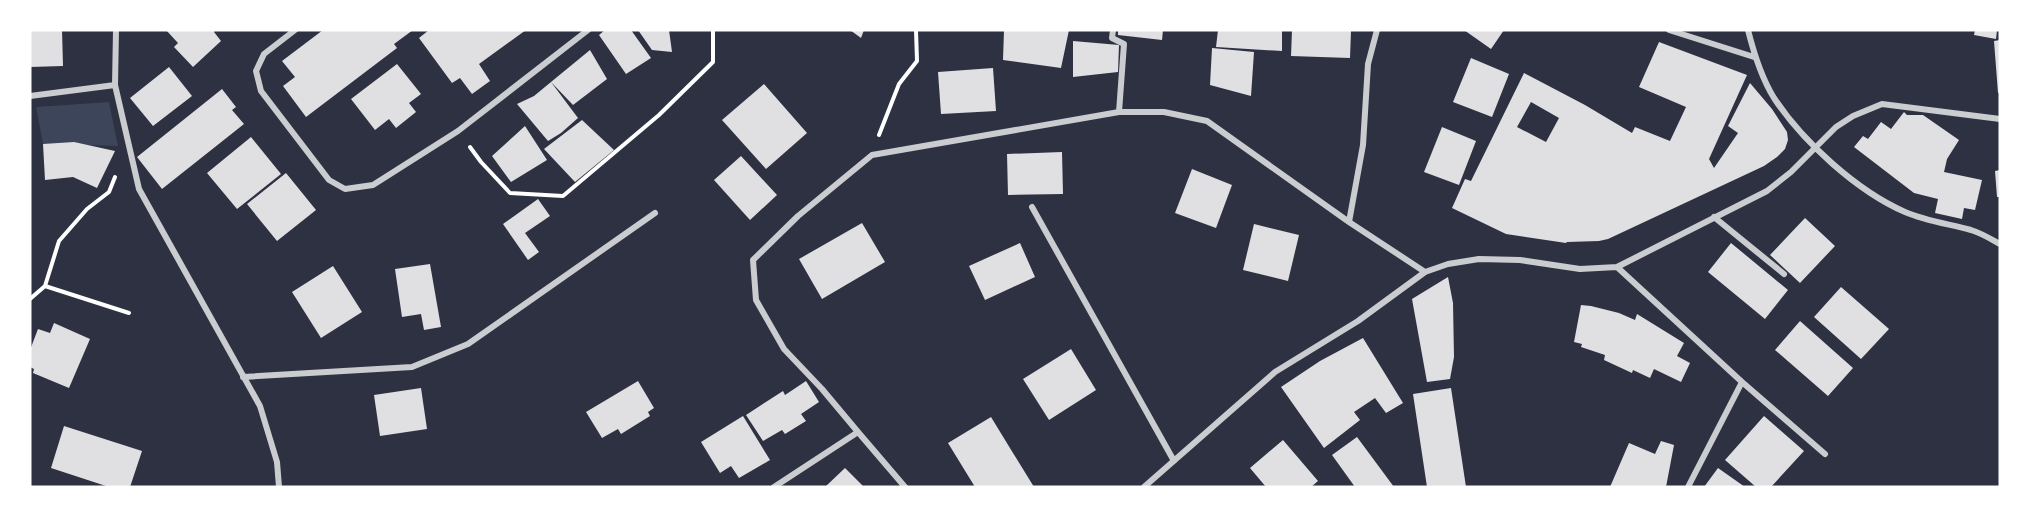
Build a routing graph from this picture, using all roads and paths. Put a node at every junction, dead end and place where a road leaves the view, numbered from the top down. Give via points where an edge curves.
1 (116, 30) edge
2 (295, 30) edge
3 (588, 30) edge
4 (713, 30) edge
5 (916, 30) edge
6 (1113, 30) edge
7 (1377, 30) edge
8 (1669, 30) edge
9 (1748, 30) edge
10 (1754, 57) junction
11 (115, 85) junction
12 (30, 96) edge
13 (1119, 112) junction
14 (2000, 119) edge
15 (458, 131) junction
16 (1816, 147) junction
17 (872, 155) junction
18 (118, 170) dead end
19 (1032, 207) dead end
20 (656, 213) dead end
21 (1714, 217) junction
22 (1349, 222) junction
23 (2000, 244) edge
24 (1617, 267) junction
25 (1425, 272) junction
26 (1785, 274) dead end
27 (45, 286) junction
28 (30, 298) edge
29 (129, 313) dead end
30 (243, 377) junction
31 (1742, 382) junction
32 (858, 432) junction
33 (1825, 454) dead end
34 (1174, 461) junction
35 (279, 487) edge
36 (774, 487) edge
37 (905, 487) edge
38 (1144, 487) edge
39 (1688, 487) edge

1 - 11 street
2 - 15 street via 264,54 256,70 261,91 328,180 345,189 373,185
3 - 15 street
4 - 15 path via 713,62 660,115 563,196 510,192
5 - 17 path via 917,61 899,84
6 - 13 street via 1112,38 1124,44
7 - 22 street via 1368,64 1364,146
8 - 10 street
9 - 10 street
10 - 16 street via 1774,97
11 - 12 street
11 - 30 street via 139,189
13 - 17 street
13 - 22 street via 1164,112 1207,121
14 - 16 street via 1882,104 1836,127
16 - 21 street via 1767,191
16 - 23 street via 1869,192 1905,212 1973,231
17 - 32 street via 798,216 753,260 756,300 784,350
18 - 27 path via 109,192 87,209 59,241
19 - 34 street
20 - 30 street via 468,344 412,367
21 - 24 street
21 - 26 street
22 - 25 street
24 - 25 street via 1580,269 1520,260 1479,259
24 - 31 street
25 - 34 street via 1358,321 1275,372
27 - 28 path
27 - 29 path
30 - 35 street via 260,406 278,462
31 - 33 street
31 - 39 street
32 - 36 street
32 - 37 street
34 - 38 street

